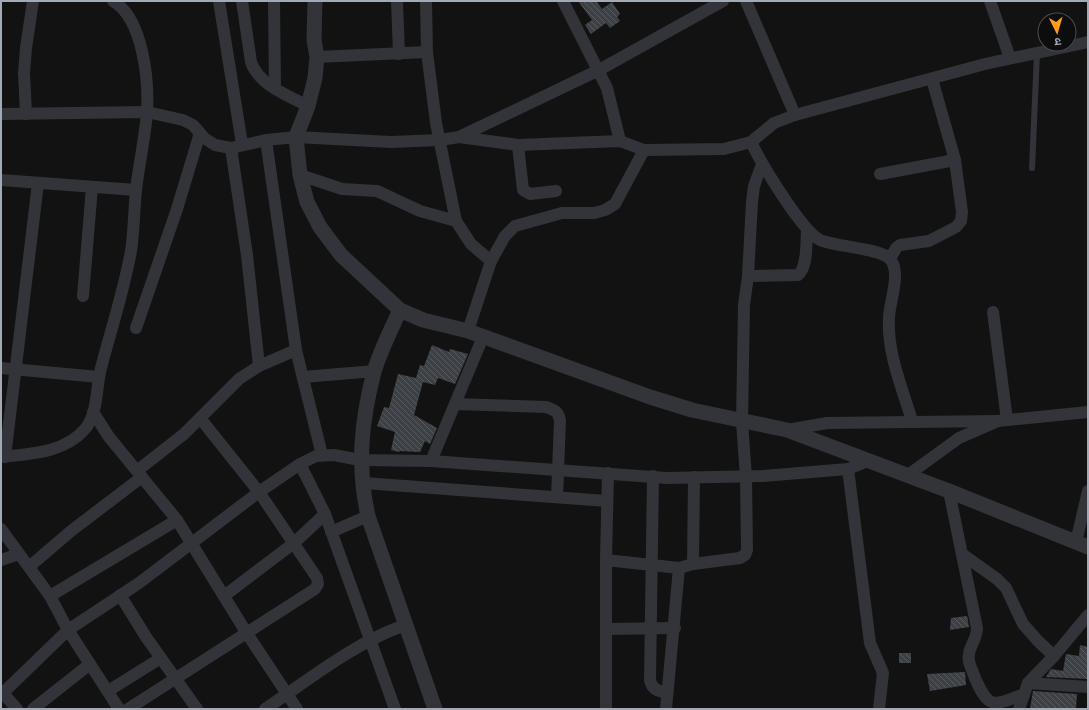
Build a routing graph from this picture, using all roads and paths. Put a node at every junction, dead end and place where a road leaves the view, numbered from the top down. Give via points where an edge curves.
1 (33, 1) edge
2 (112, 1) edge
3 (219, 1) edge
4 (242, 1) edge
5 (274, 1) edge
6 (315, 1) edge
7 (397, 1) edge
8 (426, 1) edge
9 (563, 1) edge
10 (723, 1) edge
11 (746, 1) edge
12 (990, 1) edge
13 (1088, 42) edge
14 (427, 52) junction
15 (1037, 53) junction
16 (399, 54) junction
17 (317, 57) junction
18 (1010, 58) junction
19 (599, 70) junction
20 (932, 79) junction
21 (275, 88) junction
22 (308, 106) junction
23 (146, 112) junction
24 (1, 114) edge
25 (26, 114) junction
26 (795, 115) junction
27 (200, 133) junction
28 (459, 136) junction
29 (296, 137) junction
30 (266, 140) junction
31 (440, 140) junction
32 (620, 141) junction
33 (751, 142) junction
34 (518, 145) junction
35 (236, 146) junction
36 (644, 150) junction
37 (955, 160) junction
38 (762, 164) junction
39 (1032, 168) dead end
40 (880, 174) dead end
41 (300, 175) junction
42 (1, 180) edge
43 (38, 183) junction
44 (92, 187) junction
45 (136, 190) junction
46 (556, 191) dead end
47 (456, 220) junction
48 (807, 231) junction
49 (890, 259) junction
50 (491, 261) junction
51 (748, 276) junction
52 (83, 296) dead end
53 (400, 310) junction
54 (993, 312) dead end
55 (136, 328) dead end
56 (468, 331) junction
57 (483, 337) junction
58 (296, 350) junction
59 (259, 366) junction
60 (1, 368) edge
61 (16, 369) junction
62 (375, 371) junction
63 (99, 377) junction
64 (303, 377) junction
65 (455, 404) junction
66 (93, 412) junction
67 (1088, 412) edge
68 (200, 418) junction
69 (1003, 420) junction
70 (912, 421) junction
71 (742, 422) junction
72 (5, 430) edge
73 (788, 430) junction
74 (322, 455) junction
75 (3, 457) edge
76 (360, 460) junction
77 (431, 461) junction
78 (868, 461) junction
79 (300, 464) junction
80 (558, 469) junction
81 (848, 470) junction
82 (608, 473) junction
83 (140, 474) junction
84 (908, 475) junction
85 (653, 476) junction
86 (694, 477) junction
87 (746, 477) junction
88 (364, 483) junction
89 (949, 491) junction
90 (1088, 491) edge
91 (259, 492) junction
92 (557, 497) junction
93 (607, 501) junction
94 (325, 514) junction
95 (368, 516) junction
96 (176, 520) junction
97 (1, 529) edge
98 (331, 532) junction
99 (192, 543) junction
100 (294, 543) junction
101 (1082, 544) edge
102 (19, 554) junction
103 (962, 554) junction
104 (1, 560) edge
105 (606, 560) junction
106 (693, 564) junction
107 (652, 565) junction
108 (29, 567) junction
109 (679, 568) junction
110 (120, 594) junction
111 (50, 596) junction
112 (224, 596) junction
113 (1088, 615) edge
114 (405, 624) junction
115 (651, 627) junction
116 (675, 628) junction
117 (606, 629) junction
118 (68, 630) junction
119 (246, 632) junction
120 (369, 641) junction
121 (1054, 656) junction
122 (161, 658) junction
123 (90, 664) junction
124 (175, 679) junction
125 (1088, 687) edge
126 (1026, 689) junction
127 (108, 691) junction
128 (2, 693) edge
129 (667, 693) junction
130 (287, 694) junction
131 (17, 709) edge
132 (32, 709) edge
133 (119, 709) edge
134 (128, 709) edge
135 (197, 709) edge
136 (265, 709) edge
137 (297, 709) edge
138 (395, 709) edge
139 (435, 709) edge
140 (606, 709) edge
141 (666, 709) edge
142 (879, 709) edge
143 (1019, 709) edge

1 - 25 street via 24,67
2 - 23 street via 121,6 138,36 147,87
3 - 35 street
4 - 21 street via 252,66 259,77
5 - 21 street
6 - 17 street via 314,40
7 - 16 street
8 - 14 street
9 - 19 street
10 - 19 street
11 - 26 street
12 - 18 street
13 - 15 street
14 - 16 street
14 - 31 street
15 - 18 street
15 - 39 lane
16 - 17 street
17 - 22 street
18 - 20 street
19 - 28 street
19 - 32 street via 607,88
20 - 26 street
20 - 37 street
21 - 22 street
22 - 29 street
23 - 25 street
23 - 27 street via 182,120
23 - 45 street
24 - 25 street
26 - 33 street via 774,123
27 - 35 street via 215,145
27 - 55 street
28 - 31 street
28 - 34 street
29 - 30 street
29 - 31 street via 390,142
29 - 41 street
30 - 35 street
30 - 58 street
31 - 47 street
32 - 34 street
32 - 36 street
33 - 36 street via 724,149
33 - 38 street
34 - 46 street via 523,190 530,194
35 - 59 street
36 - 50 street via 615,204 594,213 562,213 515,226 505,236
37 - 40 street
37 - 49 street via 961,221 956,227 929,242 900,245
38 - 48 street
38 - 51 street via 754,186
41 - 47 street via 342,190 377,191 420,211
41 - 53 street via 307,202 327,239
42 - 43 street
43 - 44 street
43 - 61 street
44 - 45 street
44 - 52 street
45 - 63 street via 131,251
47 - 50 street via 471,244
48 - 49 street via 820,240 879,253
48 - 51 street via 802,272 798,275
49 - 70 street via 895,281 888,340
50 - 56 street
51 - 71 street via 744,305
53 - 56 street via 423,320
53 - 62 street
54 - 69 street
56 - 57 street
57 - 65 street
57 - 71 street via 650,397
58 - 59 street
58 - 64 street
59 - 68 street via 239,379
60 - 61 street
61 - 63 street
61 - 72 street
62 - 64 street
62 - 76 street via 364,421
63 - 66 street
64 - 74 street
65 - 77 street
65 - 80 street via 546,407 555,410 560,421
66 - 75 street via 87,428 65,444 36,453
66 - 83 street via 109,437
67 - 69 street
68 - 83 street
68 - 91 street
69 - 70 street
69 - 84 street via 959,438
70 - 73 street via 827,423
71 - 73 street
71 - 87 street
72 - 75 street
73 - 78 street
74 - 76 street
74 - 79 street
76 - 77 street
76 - 88 street
77 - 80 street
78 - 81 street
78 - 84 street
79 - 91 street
79 - 94 street
80 - 82 street
80 - 92 street
81 - 87 street
81 - 142 street via 870,643 883,673
82 - 85 street
82 - 93 street
83 - 96 street
83 - 108 street
84 - 89 street
85 - 86 street
85 - 107 street
86 - 87 street
86 - 106 street
87 - 106 street via 745,555 740,558
88 - 92 street
88 - 95 street
89 - 101 street
89 - 103 street
90 - 101 street
91 - 99 street
91 - 100 street
92 - 93 street
93 - 105 street
94 - 98 street
94 - 100 street
95 - 98 street
95 - 114 street
96 - 99 street
96 - 111 street
97 - 102 street
98 - 120 street
99 - 110 street via 139,583
99 - 112 street
100 - 112 street
100 - 119 street via 317,578 318,584 315,589
102 - 104 street
102 - 108 street
103 - 121 street via 1006,588 1023,624
103 - 126 street via 977,628 969,659 983,697 993,704
105 - 107 street
105 - 117 street
106 - 109 street
107 - 109 street
107 - 115 street
108 - 111 street
109 - 116 street
110 - 118 street
110 - 122 street
111 - 118 street
112 - 119 street
113 - 121 street
114 - 120 street
114 - 139 street
115 - 116 street
115 - 117 street
115 - 129 street via 651,685 655,690
116 - 129 street
117 - 140 street
118 - 123 street
118 - 128 street
119 - 124 street
119 - 130 street
120 - 130 street
120 - 138 street
121 - 126 street
122 - 124 street
122 - 127 street
123 - 127 street
123 - 132 street
124 - 134 street
124 - 135 street
125 - 126 street
126 - 143 street
127 - 133 street
128 - 131 street
129 - 141 street
130 - 136 street
130 - 137 street

